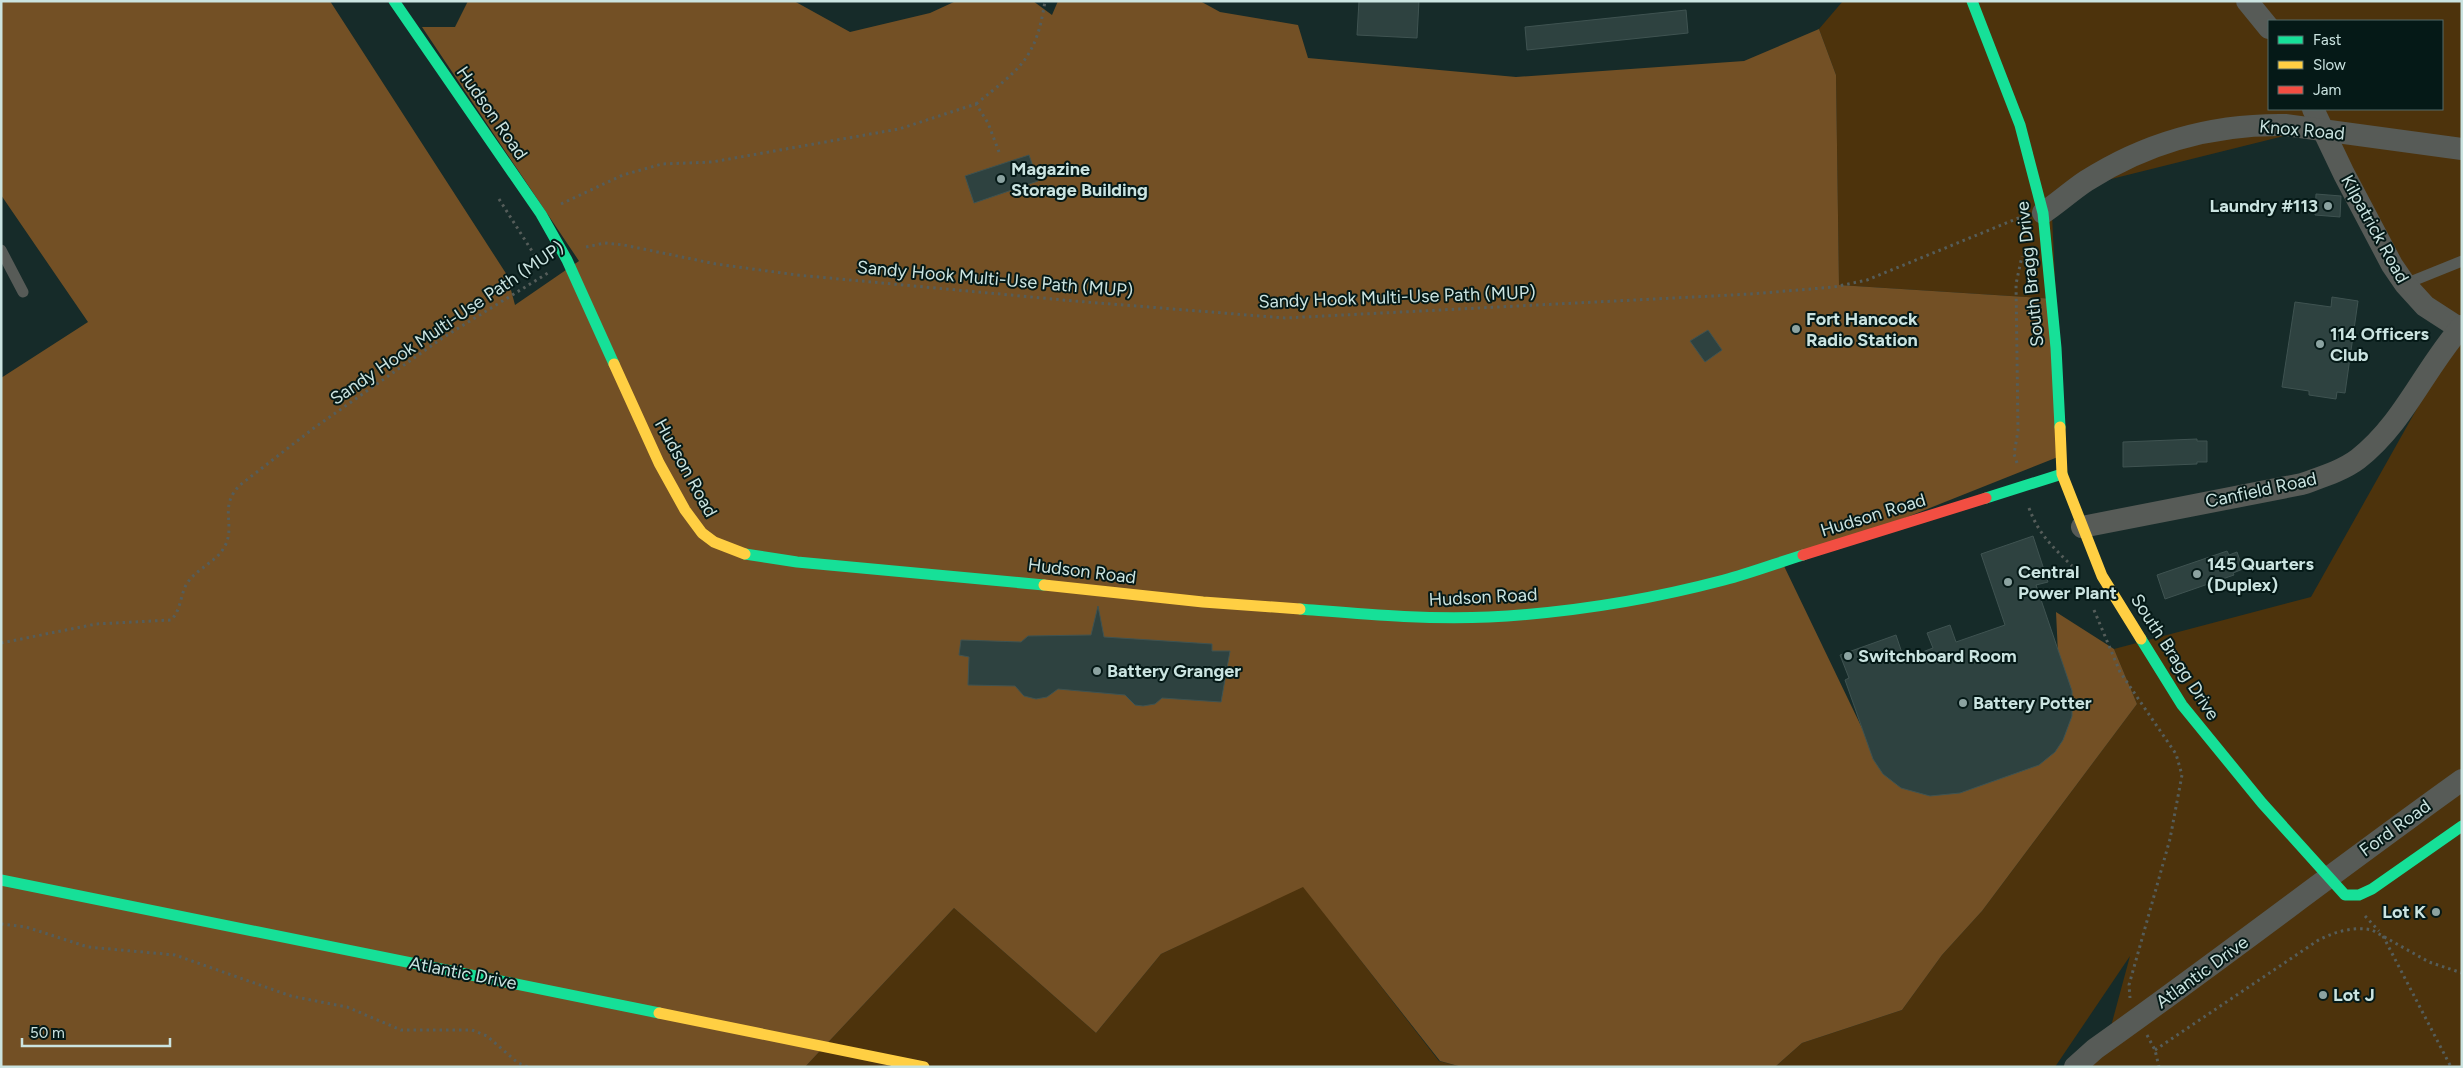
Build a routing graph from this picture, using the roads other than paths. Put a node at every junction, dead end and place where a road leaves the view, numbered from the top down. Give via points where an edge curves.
1 (394, 1) edge
2 (1972, 1) edge
3 (2247, 1) edge
4 (2268, 27) edge
5 (2313, 110) edge
6 (2323, 131) junction
7 (2462, 149) edge
8 (2044, 213) junction
9 (1, 250) edge
10 (2462, 261) edge
11 (2405, 284) junction
12 (23, 292) dead end
13 (2461, 328) edge
14 (2062, 474) junction
15 (2082, 527) junction
16 (2462, 780) edge
17 (2462, 826) edge
18 (2328, 876) junction
19 (1, 880) edge
20 (924, 1067) edge
21 (2075, 1067) edge

1 - 14 street, Hudson Road via 541,214 567,260 659,463 685,510 702,533 714,542 742,553 797,562 1203,602 1411,618 1489,617 1623,601 1724,580
2 - 8 street, South Bragg Drive via 2020,125
3 - 4 street
5 - 6 street, Kilpatrick Road
6 - 7 street, Knox Road
6 - 8 street, Knox Road via 2258,125 2197,133 2131,158 2087,181
6 - 11 street, Kilpatrick Road
8 - 14 street, South Bragg Drive via 2056,348
9 - 12 lane
10 - 11 lane
11 - 13 street, Kilpatrick Road via 2425,306
13 - 15 street, Canfield Road via 2384,435 2357,459 2329,475 2302,484
14 - 15 street, South Bragg Drive
15 - 18 street, South Bragg Drive via 2102,576 2182,705 2262,803
16 - 18 street, Ford Road
17 - 18 street, South Bragg Drive via 2411,864 2359,895 2345,895
18 - 21 street, Atlantic Drive
19 - 20 street, Atlantic Drive

